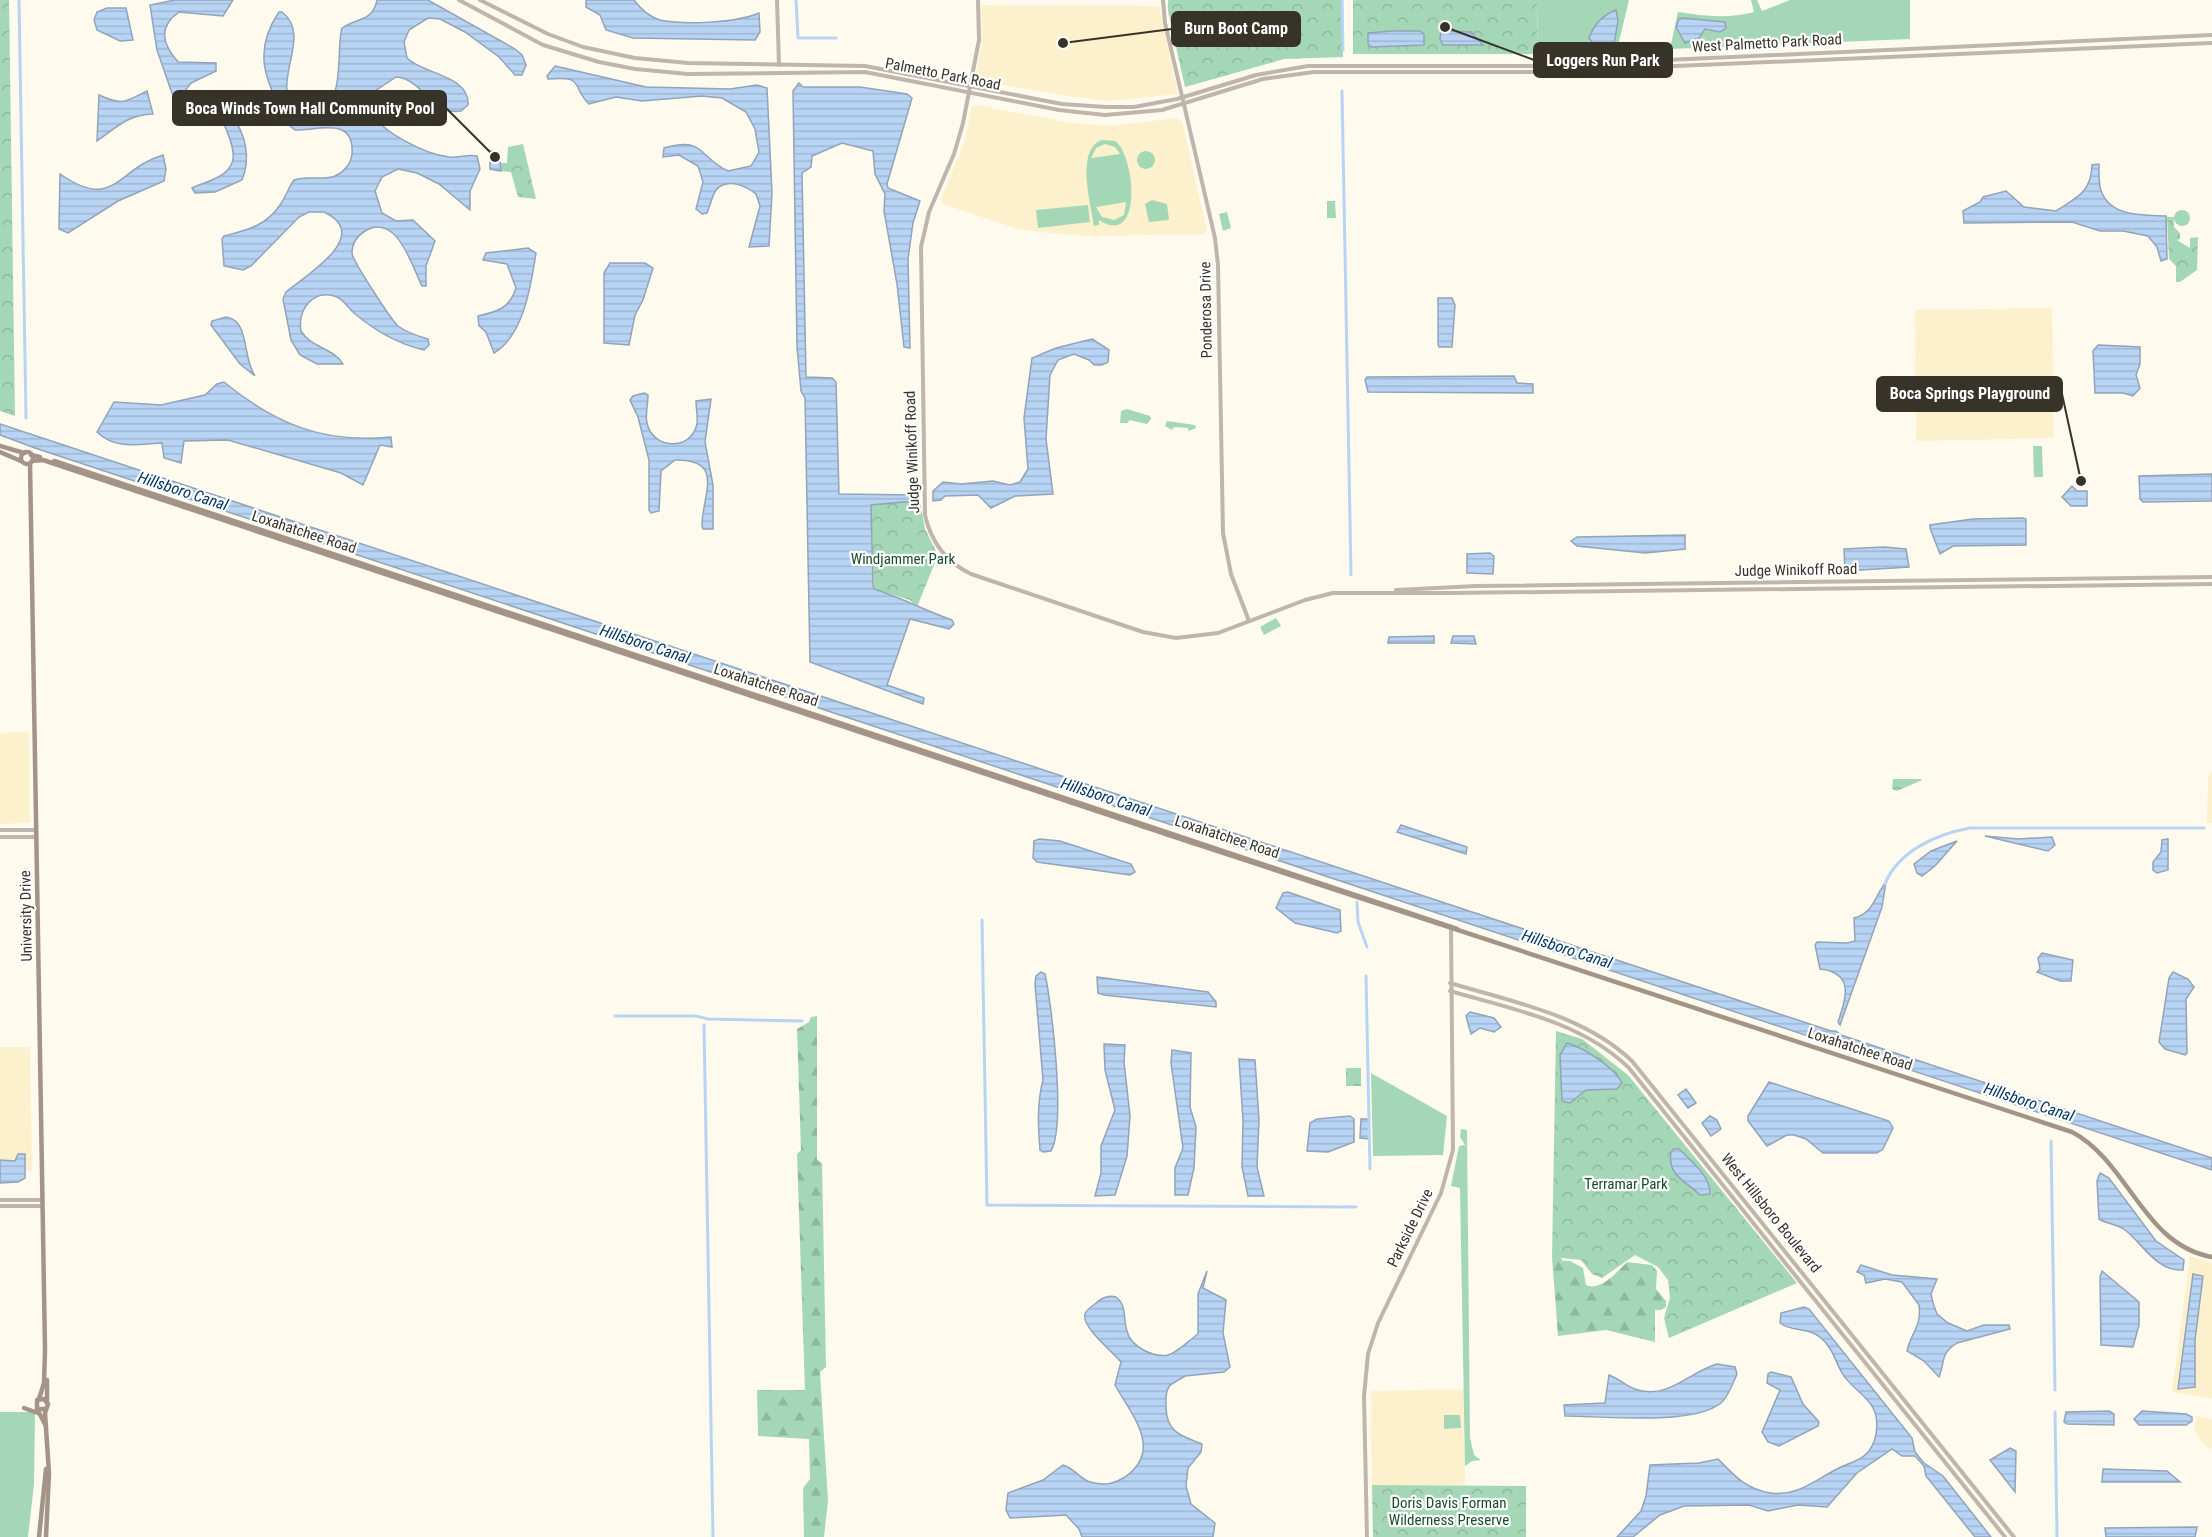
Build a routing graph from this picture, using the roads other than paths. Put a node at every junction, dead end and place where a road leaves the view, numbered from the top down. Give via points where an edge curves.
1 (459, 0) edge
2 (480, 0) edge
3 (777, 0) edge
4 (978, 0) edge
5 (1163, 0) edge
6 (2212, 35) edge
7 (2212, 43) edge
8 (779, 65) junction
9 (1357, 67) junction
10 (1357, 73) junction
11 (1431, 73) joint
12 (970, 86) junction
13 (969, 92) junction
14 (1183, 98) junction
15 (1184, 104) junction
16 (0, 446) edge
17 (0, 452) edge
18 (28, 461) junction
19 (2212, 577) edge
20 (2212, 584) edge
21 (1381, 591) junction
22 (1249, 621) junction
23 (0, 830) edge
24 (36, 830) junction
25 (0, 837) edge
26 (36, 837) junction
27 (1451, 926) junction
28 (1450, 984) junction
29 (1450, 991) junction
30 (0, 1200) edge
31 (42, 1200) junction
32 (0, 1206) edge
33 (42, 1206) junction
34 (2212, 1257) edge
35 (45, 1350) junction
36 (39, 1399) junction
37 (46, 1401) junction
38 (24, 1408) dead end
39 (37, 1409) junction
40 (46, 1409) junction
41 (41, 1415) junction
42 (47, 1431) junction
43 (48, 1463) junction
44 (39, 1537) edge
45 (46, 1537) edge
46 (1367, 1537) edge
47 (2005, 1537) edge
48 (2014, 1537) edge

1 - 13 street, Palmetto Park Road via 543,45 616,66 688,74 854,71
2 - 8 street, Palmetto Park Road via 548,34 616,55 669,62
3 - 8 street
4 - 12 street, Judge Winikoff Road via 979,36
5 - 14 street, Ponderosa Drive
6 - 9 street, West Palmetto Park Road via 1545,65
7 - 11 street, West Palmetto Park Road
8 - 12 street, Palmetto Park Road via 865,66
9 - 10 street
9 - 14 street, West Palmetto Park Road via 1277,70
10 - 11 street, Palmetto Park Road
10 - 15 street, Palmetto Park Road via 1280,76
12 - 13 street, Judge Winikoff Road
12 - 14 street, West Palmetto Park Road via 1084,106 1134,107
13 - 15 street, Palmetto Park Road via 1091,114 1134,114
13 - 22 street, Judge Winikoff Road via 957,146 927,221 921,257 924,506 934,540 950,560 970,574 1153,634 1200,637
14 - 15 street, Ponderosa Drive
15 - 22 street, Ponderosa Drive via 1217,252 1223,532 1231,574
16 - 18 main road via 24,453
17 - 18 main road, Loxahatchee Road
18 - 24 main road, University Drive
18 - 27 main road, Loxahatchee Road via 41,459
19 - 21 street, Judge Winikoff Road via 1476,586
20 - 21 street, Judge Winikoff Road
21 - 22 street, Judge Winikoff Road via 1319,595
23 - 24 street
24 - 26 main road, University Drive
25 - 26 street
26 - 31 main road, University Drive
27 - 28 street, Parkside Drive
27 - 34 main road, Loxahatchee Road via 2072,1132 2103,1154 2162,1232 2180,1245
28 - 29 street, Parkside Drive
28 - 48 street, West Hillsboro Boulevard via 1576,1023 1605,1039 1632,1061
29 - 46 street, Parkside Drive via 1453,1150 1442,1192 1378,1323 1368,1354 1364,1396
29 - 47 street, West Hillsboro Boulevard via 1572,1029 1603,1046 1629,1068
30 - 31 street
31 - 33 main road, University Drive
32 - 33 street
33 - 35 main road, University Drive
35 - 36 main road, University Drive via 44,1383
35 - 37 main road, University Drive
36 - 37 main road
36 - 39 main road, University Drive
37 - 40 main road, University Drive
38 - 41 main road
39 - 40 main road
39 - 41 main road
40 - 42 main road
41 - 42 main road
42 - 43 main road
43 - 44 main road
43 - 45 main road

